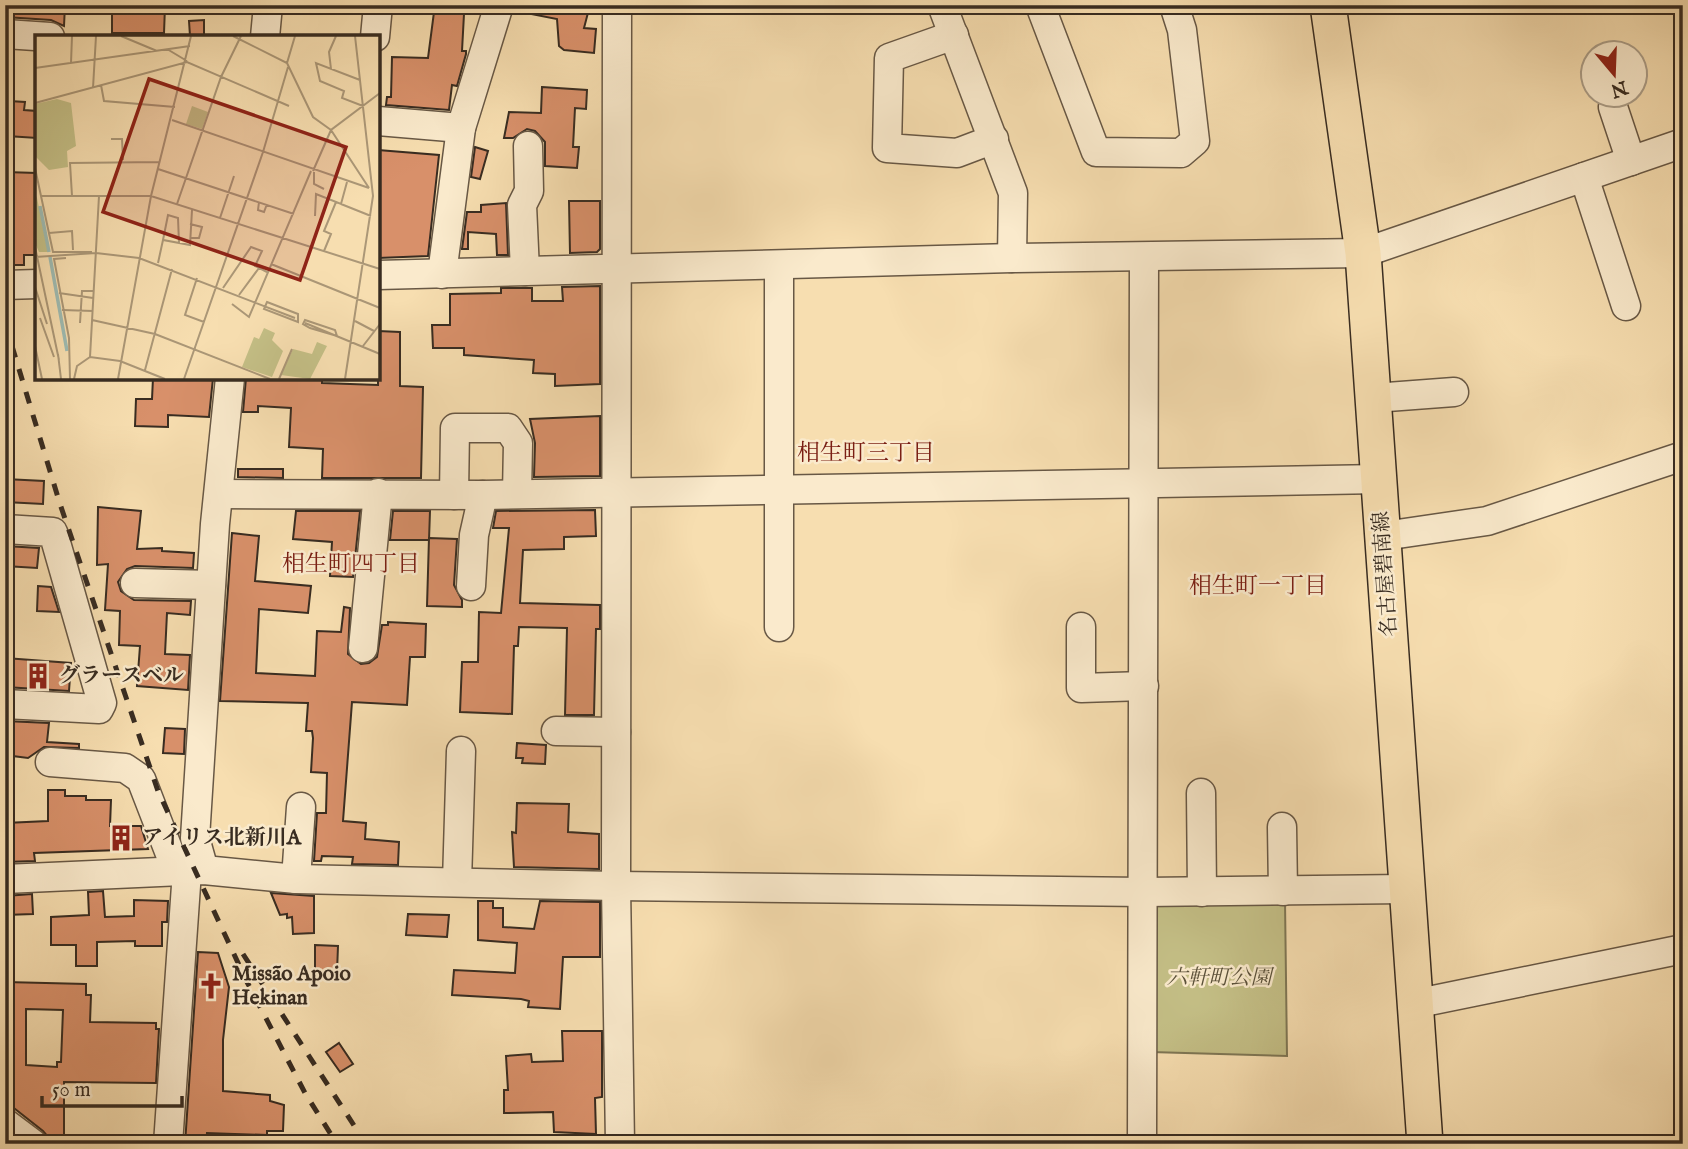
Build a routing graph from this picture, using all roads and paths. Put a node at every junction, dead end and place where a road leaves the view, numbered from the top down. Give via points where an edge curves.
1 (268, 5) edge
2 (378, 5) edge
3 (499, 5) edge
4 (617, 5) edge
5 (942, 5) edge
6 (1041, 5) edge
7 (1174, 5) edge
8 (1328, 5) edge
9 (5, 34) edge
10 (265, 35) edge
11 (375, 35) edge
12 (954, 35) junction
13 (35, 36) edge
14 (1612, 108) edge
15 (380, 121) edge
16 (461, 128) junction
17 (995, 139) junction
18 (1683, 144) edge
19 (528, 146) dead end
20 (1631, 161) junction
21 (1584, 177) junction
22 (1363, 253) junction
23 (1012, 258) junction
24 (1144, 259) junction
25 (779, 266) junction
26 (617, 269) junction
27 (525, 271) junction
28 (442, 274) junction
29 (380, 275) edge
30 (35, 284) edge
31 (5, 285) edge
32 (1626, 306) dead end
33 (230, 380) edge
34 (1454, 392) dead end
35 (1374, 398) junction
36 (1682, 459) edge
37 (1380, 479) junction
38 (1145, 484) junction
39 (779, 490) junction
40 (617, 493) junction
41 (219, 494) junction
42 (378, 494) junction
43 (517, 494) junction
44 (454, 495) junction
45 (483, 495) junction
46 (5, 529) edge
47 (1384, 536) junction
48 (135, 583) dead end
49 (211, 585) junction
50 (471, 586) dead end
51 (779, 627) dead end
52 (1081, 627) dead end
53 (363, 648) dead end
54 (1144, 686) junction
55 (5, 704) edge
56 (556, 731) dead end
57 (616, 732) junction
58 (461, 751) dead end
59 (50, 762) dead end
60 (1201, 793) dead end
61 (301, 807) dead end
62 (1282, 827) dead end
63 (189, 871) junction
64 (5, 879) edge
65 (296, 879) junction
66 (457, 882) junction
67 (616, 886) junction
68 (1406, 889) junction
69 (1283, 891) junction
70 (1144, 892) junction
71 (1202, 892) junction
72 (1683, 949) edge
73 (1415, 1004) junction
74 (5, 1123) edge
75 (33, 1144) edge
76 (168, 1144) edge
77 (620, 1144) edge
78 (1142, 1144) edge
79 (1425, 1144) edge

1 - 10 street
2 - 11 street
3 - 16 street
4 - 26 street
5 - 12 street
6 - 7 street via 1096,152 1181,153 1195,141 1182,30
8 - 22 main road, 名古屋碧南線
9 - 13 street
12 - 17 street
12 - 17 street via 889,58 887,148 957,153
14 - 20 street
15 - 16 street
16 - 28 street
17 - 23 street via 1013,193
18 - 20 street
19 - 27 street via 529,191 522,205
20 - 21 street
21 - 22 street
21 - 32 street
22 - 24 street
22 - 35 main road, 名古屋碧南線
23 - 24 street
23 - 25 street
24 - 38 street
25 - 26 street
25 - 39 street
26 - 27 street
26 - 40 street
27 - 28 street
28 - 29 street
30 - 31 street
33 - 41 street
34 - 35 street
35 - 37 main road, 名古屋碧南線
36 - 47 street via 1487,521
37 - 38 street
37 - 47 main road, 名古屋碧南線
38 - 39 street
38 - 54 street
39 - 40 street
39 - 51 street
40 - 43 street
40 - 57 street
41 - 42 street
41 - 49 street
42 - 44 street
42 - 53 street
43 - 44 street via 518,443 508,428 455,428
43 - 45 street
44 - 45 street
45 - 50 street via 474,535
46 - 55 street via 54,532 102,703 99,709
47 - 68 main road, 名古屋碧南線
48 - 49 street
49 - 63 street
52 - 54 street via 1081,688
54 - 70 street
56 - 57 street
57 - 67 street
58 - 66 street
59 - 63 street via 125,768 141,779
60 - 71 street
61 - 65 street
62 - 69 street
63 - 64 street
63 - 65 street
63 - 76 street
65 - 66 street
66 - 67 street
67 - 70 street
67 - 77 street
68 - 69 street
68 - 73 main road, 名古屋碧南線
69 - 71 street
70 - 71 street
70 - 78 street
72 - 73 street
73 - 79 main road, 名古屋碧南線
74 - 75 street

